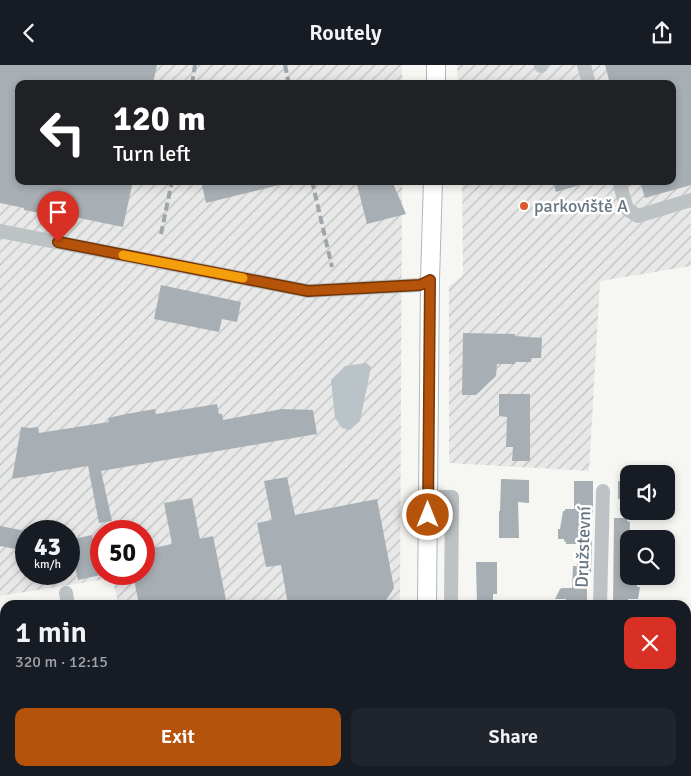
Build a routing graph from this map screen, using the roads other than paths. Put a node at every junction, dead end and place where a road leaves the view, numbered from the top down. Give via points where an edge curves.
1 (436, 65) edge
2 (584, 65) edge
3 (436, 80) edge
4 (589, 80) edge
5 (433, 185) edge
6 (620, 185) edge
7 (691, 200) edge
8 (0, 231) edge
9 (430, 280) junction
10 (603, 491) dead end
11 (428, 497) junction
12 (427, 600) edge
13 (451, 600) edge
14 (600, 600) edge

1 - 3 main road
2 - 4 street
5 - 9 main road
6 - 7 street via 627,209 638,216
8 - 9 street via 308,291 420,285
9 - 11 main road
10 - 14 street, Družstevní
11 - 12 main road
11 - 13 street via 452,497

